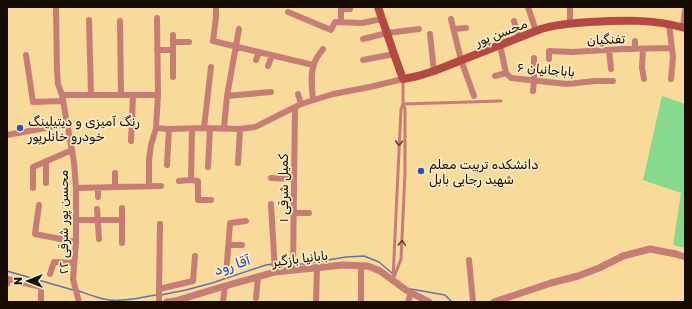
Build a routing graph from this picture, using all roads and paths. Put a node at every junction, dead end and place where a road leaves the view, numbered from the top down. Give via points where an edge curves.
1 (56, 7) edge
2 (216, 7) edge
3 (378, 7) edge
4 (528, 7) edge
5 (570, 7) edge
6 (341, 8) edge
7 (350, 9) dead end
8 (685, 10) edge
9 (288, 12) dead end
10 (156, 18) dead end
11 (382, 19) junction
12 (451, 19) dead end
13 (89, 20) dead end
14 (120, 21) dead end
15 (514, 21) dead end
16 (341, 22) junction
17 (570, 23) junction
18 (669, 24) junction
19 (466, 28) dead end
20 (684, 28) edge
21 (240, 29) dead end
22 (419, 29) dead end
23 (454, 29) junction
24 (536, 31) junction
25 (387, 33) junction
26 (430, 34) dead end
27 (519, 38) junction
28 (363, 40) dead end
29 (635, 40) dead end
30 (189, 42) dead end
31 (500, 45) junction
32 (236, 46) junction
33 (671, 48) junction
34 (323, 49) dead end
35 (635, 49) junction
36 (643, 49) junction
37 (156, 50) junction
38 (173, 50) junction
39 (609, 50) junction
40 (259, 52) junction
41 (272, 54) junction
42 (394, 54) junction
43 (26, 55) dead end
44 (534, 58) dead end
45 (549, 59) dead end
46 (256, 60) dead end
47 (363, 60) dead end
48 (461, 60) junction
49 (313, 65) junction
50 (268, 66) dead end
51 (211, 67) dead end
52 (611, 69) dead end
53 (434, 70) junction
54 (506, 73) junction
55 (495, 76) dead end
56 (173, 77) dead end
57 (403, 79) junction
58 (644, 80) dead end
59 (671, 80) dead end
60 (534, 81) junction
61 (613, 81) dead end
62 (533, 91) dead end
63 (271, 92) dead end
64 (298, 94) dead end
65 (91, 95) junction
66 (121, 95) junction
67 (133, 95) junction
68 (158, 95) junction
69 (227, 96) junction
70 (474, 96) dead end
71 (62, 98) junction
72 (313, 100) junction
73 (501, 101) dead end
74 (402, 104) junction
75 (298, 105) junction
76 (67, 124) junction
77 (156, 128) junction
78 (207, 128) junction
79 (224, 128) junction
80 (169, 129) junction
81 (192, 129) junction
82 (240, 129) junction
83 (7, 135) edge
84 (131, 140) dead end
85 (72, 150) junction
86 (46, 160) junction
87 (238, 163) dead end
88 (167, 165) dead end
89 (208, 167) dead end
90 (115, 173) dead end
91 (398, 173) junction
92 (405, 173) junction
93 (271, 178) dead end
94 (294, 178) junction
95 (191, 180) junction
96 (179, 181) dead end
97 (46, 183) dead end
98 (149, 186) junction
99 (161, 186) dead end
100 (115, 187) junction
101 (34, 188) dead end
102 (76, 188) junction
103 (98, 188) junction
104 (98, 197) dead end
105 (211, 200) dead end
106 (271, 204) dead end
107 (39, 205) dead end
108 (122, 208) dead end
109 (97, 209) dead end
110 (293, 213) junction
111 (309, 213) dead end
112 (76, 220) junction
113 (98, 220) junction
114 (122, 220) junction
115 (246, 221) dead end
116 (160, 224) dead end
117 (99, 239) dead end
118 (76, 242) junction
119 (122, 243) dead end
120 (229, 245) junction
121 (242, 245) dead end
122 (195, 256) dead end
123 (685, 257) edge
124 (469, 260) dead end
125 (74, 263) junction
126 (361, 266) junction
127 (317, 268) junction
128 (293, 270) junction
129 (276, 272) junction
130 (50, 274) dead end
131 (226, 276) dead end
132 (258, 277) junction
133 (393, 280) junction
134 (7, 284) edge
135 (225, 286) junction
136 (411, 293) junction
137 (159, 296) edge
138 (256, 298) dead end
139 (41, 302) edge
140 (79, 302) edge
141 (167, 302) edge
142 (223, 302) edge
143 (316, 302) edge
144 (361, 302) edge
145 (408, 302) edge
146 (429, 302) edge
147 (473, 302) edge
148 (494, 302) edge

1 - 71 street, محسن پور شرقی ۲۲ via 57,72
2 - 32 street via 212,41
3 - 11 main road
4 - 24 street
5 - 17 street
6 - 7 street
6 - 16 street
8 - 20 street
9 - 16 street via 331,30 335,22
10 - 37 street
11 - 16 street via 362,23
11 - 25 main road
12 - 23 street
13 - 65 street
14 - 66 street
15 - 27 street
17 - 18 main road, محسن پور via 631,20
17 - 24 main road, محسن پور
18 - 20 main road, محسن پور
18 - 33 street
19 - 23 street
21 - 32 street
22 - 25 street
23 - 48 street
24 - 27 main road, محسن پور
25 - 28 street
25 - 42 main road
26 - 53 street
27 - 31 main road, محسن پور
29 - 35 street
30 - 38 street via 173,38
31 - 48 main road, محسن پور
31 - 54 street, باباجانیان ۶
32 - 40 street
32 - 69 street
33 - 36 street, تفنگیان
33 - 59 street
34 - 49 street
35 - 36 street, تفنگیان
35 - 39 street, تفنگیان
36 - 58 street
37 - 38 street
37 - 68 street
38 - 56 street
39 - 45 street, تفنگیان via 549,51
39 - 52 street
40 - 41 street
40 - 46 street
41 - 49 street
41 - 50 street
42 - 47 street
42 - 57 main road
43 - 71 street via 32,102
44 - 60 street
48 - 53 main road, محسن پور
48 - 70 street
49 - 72 street
51 - 78 street
53 - 57 main road, محسن پور
54 - 55 street
54 - 60 street, باباجانیان ۶ via 511,78
57 - 72 street
57 - 74 lane
60 - 61 street, باباجانیان ۶ via 567,84
60 - 62 street
63 - 69 street
64 - 75 street, کمیل شرقی ۱
65 - 66 street
65 - 71 street
66 - 67 street
67 - 68 street
67 - 84 street
68 - 77 street
69 - 79 street
71 - 76 street, محسن پور شرقی ۲۲
72 - 75 street
73 - 74 lane
74 -> 91 lane
74 - 92 lane via 405,109
75 - 82 street via 255,127
75 - 94 street, کمیل شرقی ۱
76 - 83 street
76 - 85 street, محسن پور شرقی ۲۲
77 - 80 street
77 - 98 street via 149,160
78 - 79 street
78 - 81 street
78 - 89 street
79 - 82 street
80 - 81 street
80 - 88 street
81 - 95 street
82 - 87 street
85 - 86 street
85 - 102 street, محسن پور شرقی ۲۲
86 - 97 street
86 - 101 street via 32,167
90 - 100 street
91 - 92 lane
91 - 133 lane
133 -> 92 lane via 401,259
93 - 94 street
94 - 110 street, کمیل شرقی ۱
95 - 96 street
95 - 105 street via 198,181 198,200
98 - 99 street
98 - 100 street
100 - 103 street
102 - 103 street
102 - 112 street, محسن پور شرقی ۲۲
103 - 104 street
106 - 129 street
107 - 118 street via 34,234
108 - 114 street
109 - 113 street
110 - 111 street
110 - 128 street, کمیل شرقی ۱
112 - 113 street
112 - 118 street, محسن پور شرقی ۲۲
113 - 114 street
113 - 117 street
114 - 119 street
115 - 120 street via 230,223
116 - 137 street
118 - 125 street, محسن پور شرقی ۲۲
120 - 121 street
120 - 131 street
122 - 137 street via 193,281
123 - 148 street via 650,249 623,256 578,276
124 - 147 street
125 - 130 street via 54,262
125 - 140 street, محسن پور شرقی ۲۲ via 73,280
126 - 127 street, بابانیا بازگیر
126 - 133 street, بابانیا بازگیر via 374,268
126 - 144 street
127 - 128 street, بابانیا بازگیر
127 - 143 street
128 - 129 street, بابانیا بازگیر
129 - 132 street, بابانیا بازگیر
132 - 135 street, بابانیا بازگیر
132 - 138 street
133 - 136 street, بابانیا بازگیر
134 - 139 street via 8,279 41,287
135 - 141 street, بابانیا بازگیر
135 - 142 street
136 - 145 street
136 - 146 street, بابانیا بازگیر

